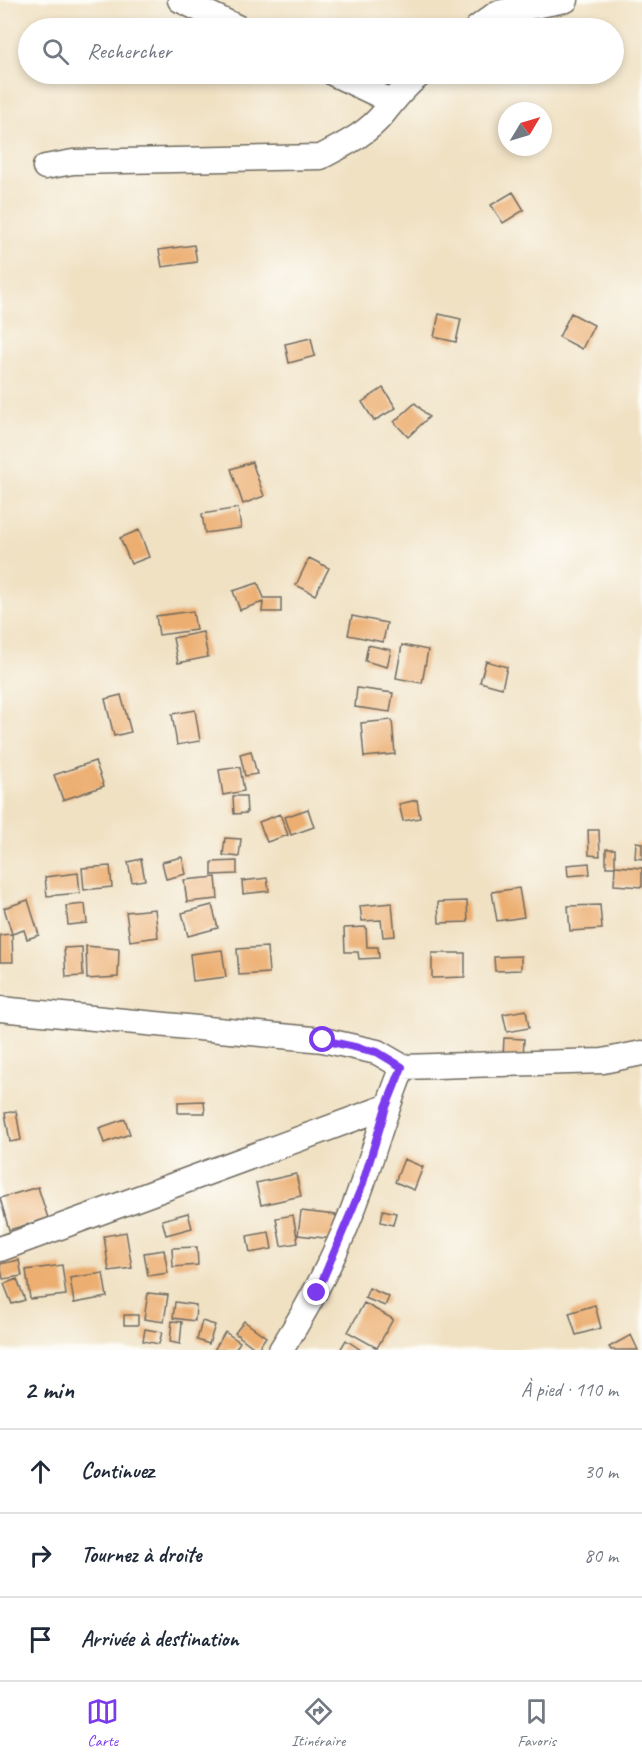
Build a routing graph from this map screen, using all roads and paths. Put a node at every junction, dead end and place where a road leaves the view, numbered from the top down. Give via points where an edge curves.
1 (180, 0) edge
2 (566, 0) edge
3 (218, 18) edge
4 (490, 18) edge
5 (355, 84) edge
6 (410, 84) edge
7 (391, 101) junction
8 (45, 166) dead end
9 (0, 1009) edge
10 (642, 1053) edge
11 (402, 1067) junction
12 (386, 1107) junction
13 (0, 1249) edge
14 (281, 1350) edge

1 - 3 street
2 - 4 street via 496,13
5 - 7 street
6 - 7 street
7 - 8 street via 382,115 353,140 321,157 73,162
9 - 11 street via 323,1040 377,1052
10 - 11 street via 603,1062
11 - 12 street
12 - 13 street
12 - 14 street via 362,1186 321,1282

